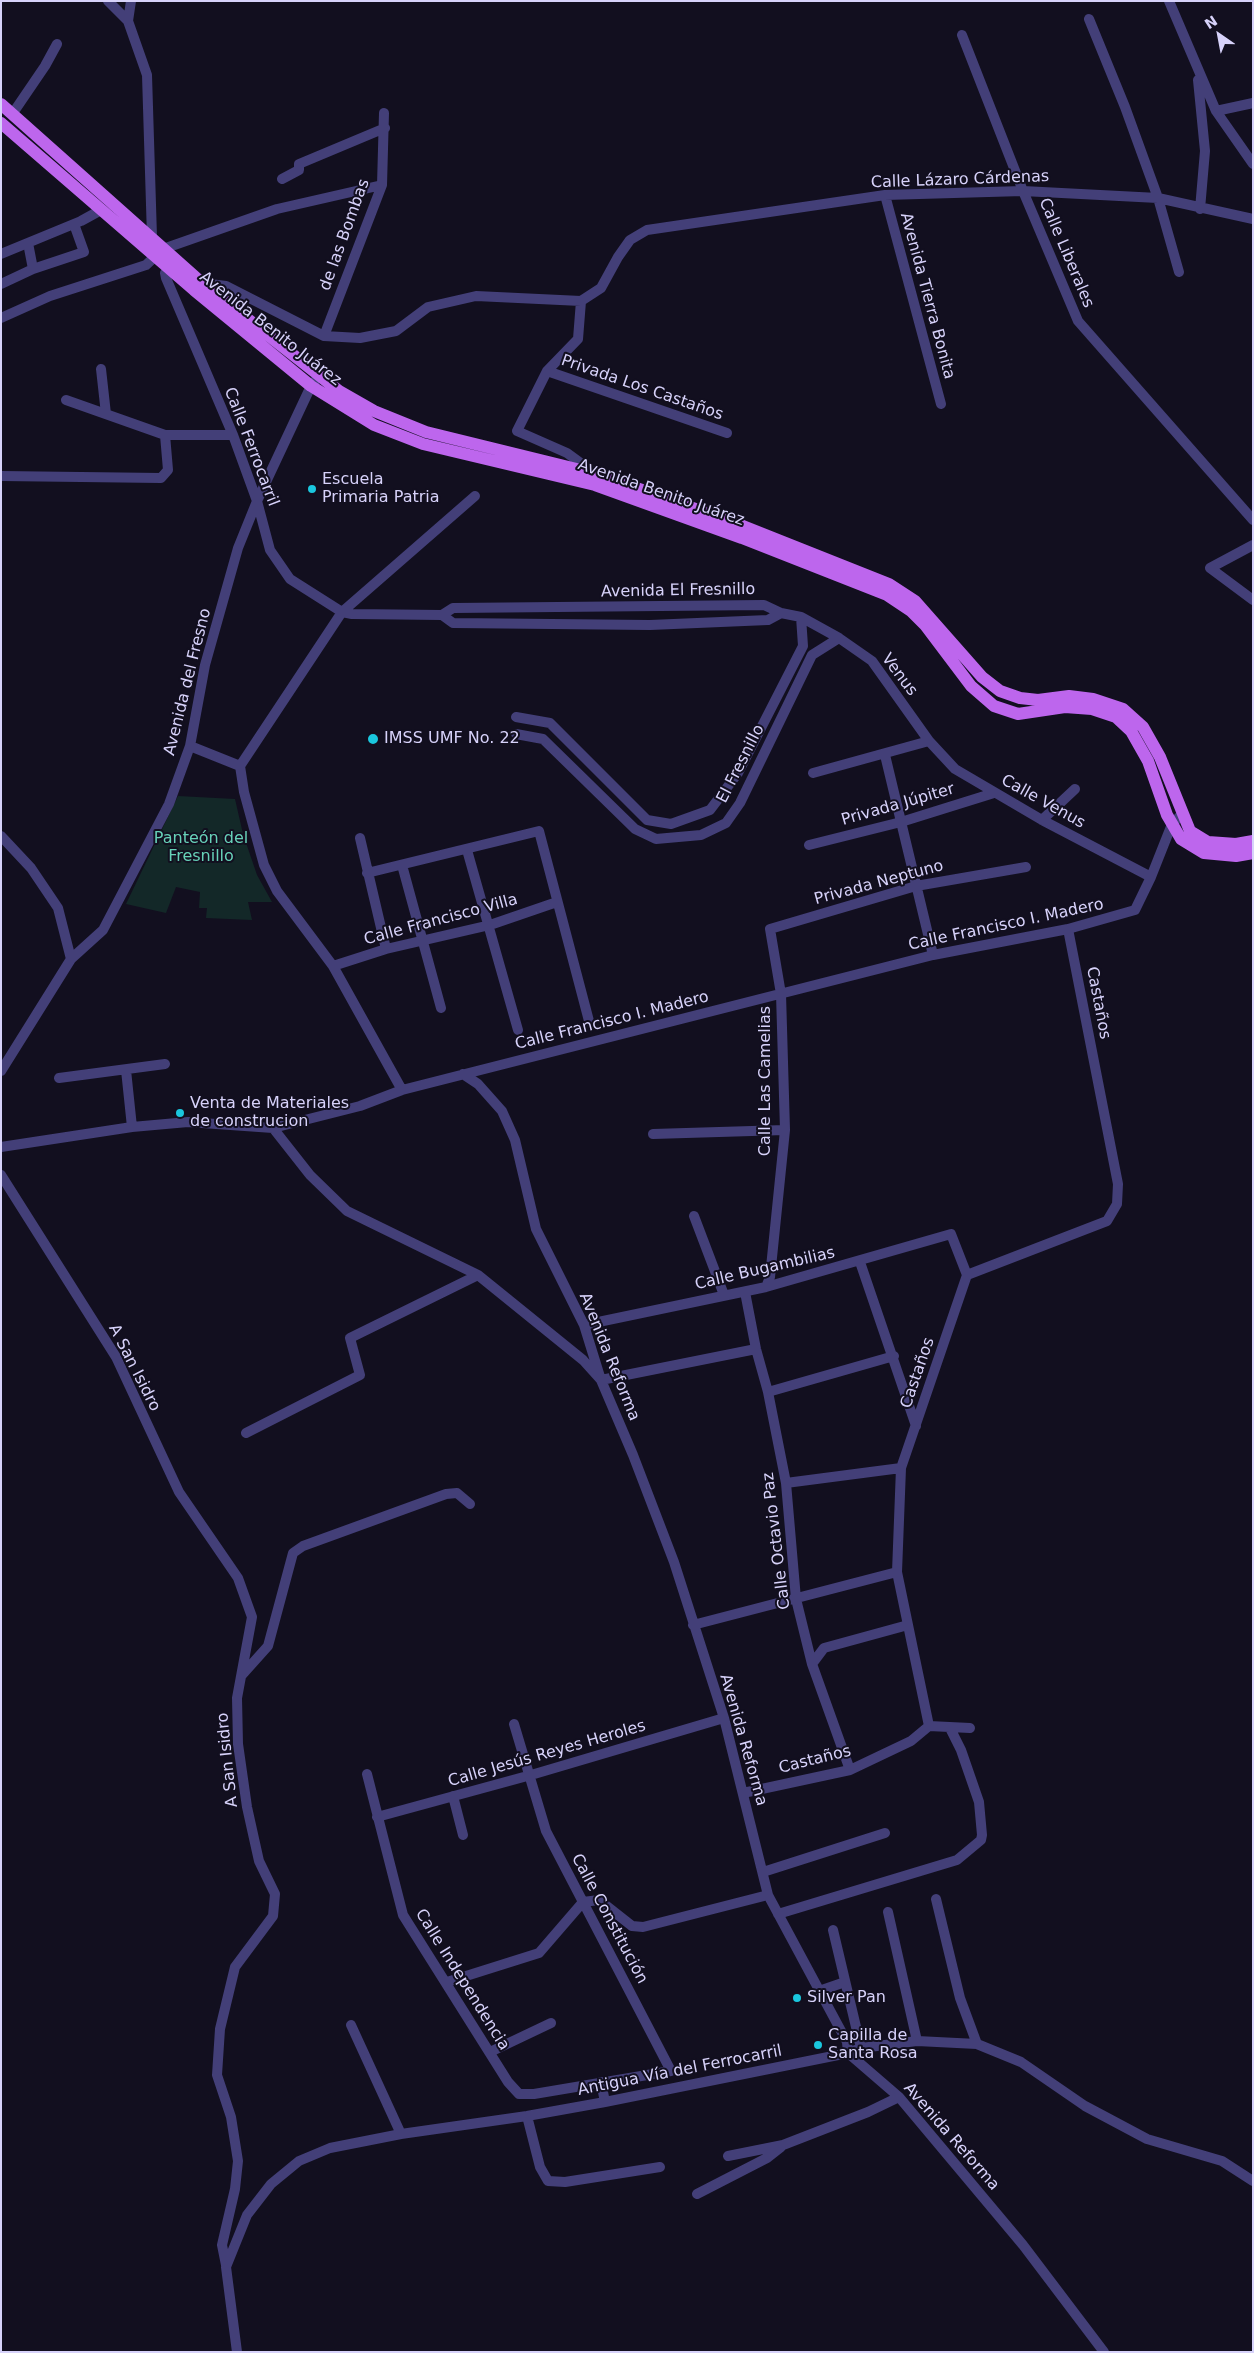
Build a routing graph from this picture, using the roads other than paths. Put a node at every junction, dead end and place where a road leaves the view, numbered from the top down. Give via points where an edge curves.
1 (108, 1) edge
2 (131, 1) edge
3 (1169, 1) edge
4 (1089, 19) dead end
5 (128, 21) junction
6 (962, 35) dead end
7 (57, 44) dead end
8 (1198, 71) junction
9 (1253, 103) edge
10 (1, 104) edge
11 (1216, 111) junction
12 (13, 113) junction
13 (384, 113) dead end
14 (1, 123) edge
15 (385, 128) junction
16 (1253, 164) edge
17 (282, 179) dead end
18 (382, 185) junction
19 (1023, 191) junction
20 (885, 195) junction
21 (1158, 198) junction
22 (1200, 209) junction
23 (102, 210) junction
24 (1253, 219) edge
25 (74, 224) junction
26 (152, 237) junction
27 (28, 243) junction
28 (159, 252) junction
29 (1, 254) edge
30 (171, 263) junction
31 (33, 269) junction
32 (1179, 272) dead end
33 (202, 282) junction
34 (1, 284) edge
35 (581, 301) junction
36 (1, 318) edge
37 (324, 336) junction
38 (101, 369) dead end
39 (547, 371) junction
40 (315, 381) junction
41 (66, 400) dead end
42 (941, 404) dead end
43 (106, 414) junction
44 (727, 433) dead end
45 (165, 435) junction
46 (233, 435) junction
47 (597, 474) junction
48 (1, 476) edge
49 (475, 496) dead end
50 (257, 501) junction
51 (1253, 520) edge
52 (1253, 545) edge
53 (1253, 600) edge
54 (342, 612) junction
55 (781, 613) junction
56 (442, 615) junction
57 (801, 617) junction
58 (839, 638) junction
59 (803, 646) junction
60 (814, 654) junction
61 (516, 717) dead end
62 (516, 734) dead end
63 (929, 742) junction
64 (190, 746) junction
65 (885, 755) junction
66 (240, 766) junction
67 (814, 773) dead end
68 (1075, 789) dead end
69 (994, 793) junction
70 (1182, 814) junction
71 (1042, 820) junction
72 (658, 822) junction
73 (901, 822) junction
74 (1172, 824) junction
75 (1, 836) edge
76 (360, 838) dead end
77 (656, 839) junction
78 (1253, 841) edge
79 (809, 845) dead end
80 (468, 850) junction
81 (1253, 853) edge
82 (402, 865) junction
83 (1026, 867) dead end
84 (367, 873) junction
85 (1151, 877) junction
86 (916, 886) junction
87 (557, 902) junction
88 (490, 925) junction
89 (770, 929) joint
90 (1068, 929) junction
91 (422, 940) junction
92 (386, 949) junction
93 (933, 955) junction
94 (71, 958) junction
95 (333, 966) junction
96 (781, 994) junction
97 (442, 1008) dead end
98 (589, 1021) dead end
99 (518, 1030) dead end
100 (165, 1064) dead end
101 (126, 1070) junction
102 (1, 1071) edge
103 (463, 1074) junction
104 (59, 1078) dead end
105 (402, 1090) junction
106 (132, 1127) junction
107 (273, 1128) junction
108 (784, 1130) junction
109 (653, 1134) dead end
110 (1, 1146) edge
111 (1, 1175) edge
112 (694, 1216) dead end
113 (860, 1262) junction
114 (478, 1275) junction
115 (967, 1275) junction
116 (766, 1287) junction
117 (745, 1292) junction
118 (724, 1295) junction
119 (584, 1325) junction
120 (756, 1349) junction
121 (894, 1356) junction
122 (601, 1380) junction
123 (768, 1392) junction
124 (916, 1426) junction
125 (246, 1433) dead end
126 (901, 1468) junction
127 (786, 1482) junction
128 (470, 1504) dead end
129 (897, 1572) junction
130 (796, 1599) junction
131 (693, 1625) junction
132 (908, 1625) junction
133 (812, 1664) junction
134 (241, 1676) junction
135 (724, 1718) junction
136 (514, 1724) dead end
137 (930, 1726) junction
138 (950, 1728) junction
139 (970, 1728) dead end
140 (850, 1770) junction
141 (367, 1774) dead end
142 (531, 1775) junction
143 (743, 1793) junction
144 (453, 1796) junction
145 (377, 1817) junction
146 (885, 1833) dead end
147 (463, 1835) dead end
148 (763, 1872) junction
149 (768, 1895) junction
150 (936, 1898) dead end
151 (583, 1902) junction
152 (888, 1912) dead end
153 (778, 1914) junction
154 (833, 1930) dead end
155 (447, 1982) junction
156 (845, 1982) junction
157 (819, 1991) junction
158 (551, 2023) dead end
159 (351, 2025) dead end
160 (917, 2041) junction
161 (977, 2044) junction
162 (861, 2048) junction
163 (490, 2052) junction
164 (848, 2053) junction
165 (601, 2082) junction
166 (899, 2097) junction
167 (605, 2102) junction
168 (527, 2116) junction
169 (401, 2134) junction
170 (783, 2146) junction
171 (728, 2156) dead end
172 (660, 2167) dead end
173 (1253, 2181) edge
174 (697, 2194) dead end
175 (226, 2267) junction
176 (237, 2352) edge
177 (1104, 2352) edge

1 - 5 street
2 - 5 street
3 - 8 street
4 - 21 street
5 - 26 street via 147,75
6 - 19 street, Calle Liberales
7 - 12 street
8 - 11 street
8 - 22 street via 1205,151
9 - 11 street
10 - 12 main road, Avenida Benito Juárez
11 - 16 street
12 - 26 main road, Avenida Benito Juárez
13 - 15 street, de las Bombas
14 - 23 main road, Avenida Benito Juárez
15 - 17 street via 299,167
15 - 18 street, de las Bombas
18 - 28 street via 277,210
18 - 37 street, de las Bombas
19 - 20 street, Calle Lázaro Cárdenas
19 - 21 street, Calle Lázaro Cárdenas
19 - 51 street, Calle Liberales via 1078,321
20 - 35 street, Calle Lázaro Cárdenas via 647,230 630,240 601,288
20 - 42 street, Avenida Tierra Bonita
21 - 22 street, Calle Lázaro Cárdenas
21 - 32 street
22 - 24 street, Calle Lázaro Cárdenas
23 - 25 street
23 - 28 main road, Avenida Benito Juárez
25 - 27 street
25 - 31 street via 84,252
26 - 28 main road, Avenida Benito Juárez
27 - 29 street
27 - 31 street
28 - 30 main road, Avenida Benito Juárez
28 - 36 street via 146,265 50,296
30 - 33 main road, Avenida Benito Juárez
30 - 40 main road, Avenida Benito Juárez
30 - 46 street, Calle Ferrocarril via 166,278
31 - 34 street
33 - 37 street via 226,286
33 - 40 main road, Avenida Benito Juárez
35 - 37 street via 476,296 428,306 396,331 360,338
35 - 39 street via 578,339
38 - 43 street
39 - 44 street, Privada Los Castaños
39 - 47 street via 517,431 567,453
40 - 47 main road, Avenida Benito Juárez via 374,411 426,432
40 - 50 street, Avenida del Fresno
40 - 74 main road, Avenida Benito Juárez via 374,425 423,444 595,485 886,595 911,611 925,625 972,686 994,706 1018,714 1065,707 1092,709 1116,717 1131,731 1148,761
41 - 43 street
43 - 45 street
45 - 46 street
45 - 48 street via 168,470 161,478
46 - 50 street, Calle Ferrocarril
47 - 70 main road, Avenida Benito Juárez via 743,526 889,584 916,601 982,677 1000,691 1038,700 1069,696 1094,699 1123,709 1143,728 1160,757
49 - 54 street
50 - 54 street, Calle Ferrocarril via 270,550 290,579
50 - 64 street, Avenida del Fresno via 238,548 205,665
52 - 53 street via 1210,568
54 - 56 street, Avenida El Fresnillo
54 - 66 street
55 - 56 street, Avenida El Fresnillo via 764,604 453,608
55 - 56 street, Avenida El Fresnillo via 768,620 650,625 452,623
55 - 57 street, Venus
57 - 58 street, Venus
57 - 59 street
58 - 60 street
58 - 63 street, Venus via 872,660
59 - 60 street
59 - 72 street, El Fresnillo via 738,773 710,810 671,824
60 - 77 street, El Fresnillo via 740,803 726,823 701,835
61 - 72 street via 550,723 647,820
62 - 77 street via 543,739 635,829
63 - 65 street
63 - 69 street, Calle Venus via 955,769
64 - 66 street
64 - 94 street, Avenida del Fresno via 169,804 103,930
65 - 67 street
65 - 73 street
66 - 95 street via 264,865 277,891
68 - 71 street
69 - 71 street, Calle Venus
69 - 73 street, Privada Júpiter
70 - 74 street
70 - 78 main road, Avenida Benito Juárez via 1190,831 1208,842 1236,844
71 - 85 street, Calle Venus
72 - 77 street
73 - 79 street, Privada Júpiter
73 - 86 street
74 - 81 main road, Avenida Benito Juárez via 1181,839 1204,853 1236,856
74 - 85 street, Calle Francisco I. Madero
75 - 94 street via 31,868 58,908
76 - 84 street
80 - 82 street
80 - 87 street via 539,831
80 - 88 street
82 - 84 street
82 - 91 street
83 - 86 street, Privada Neptuno
84 - 92 street
85 - 90 street, Calle Francisco I. Madero via 1135,910
86 - 89 street, Privada Neptuno
86 - 93 street
87 - 88 street, Calle Francisco Villa
87 - 98 street
88 - 91 street, Calle Francisco Villa
88 - 99 street
89 - 96 street, Calle Las Camelias
90 - 93 street, Calle Francisco I. Madero
90 - 115 street, Castaños via 1118,1184 1117,1204 1107,1221
91 - 92 street, Calle Francisco Villa
91 - 97 street
92 - 95 street, Calle Francisco Villa
93 - 96 street, Calle Francisco I. Madero
94 - 102 street, Avenida del Fresno
95 - 105 street
96 - 103 street, Calle Francisco I. Madero
96 - 108 street, Calle Las Camelias
100 - 101 street
101 - 104 street
101 - 106 street
103 - 105 street, Calle Francisco I. Madero
103 - 119 street, Avenida Reforma via 478,1084 502,1111 515,1140 536,1229
105 - 107 street, Calle Francisco I. Madero via 360,1106
106 - 107 street, Calle Francisco I. Madero via 188,1122
106 - 110 street, Calle Francisco I. Madero
107 - 114 street via 310,1175 348,1211
108 - 109 street
108 - 116 street, Calle Las Camelias via 770,1277
111 - 134 street, A San Isidro via 116,1357 179,1492 238,1578 252,1617
112 - 118 street
113 - 115 street, Calle Bugambilias via 951,1234
113 - 116 street, Calle Bugambilias
113 - 121 street
114 - 122 street via 582,1360
114 - 125 street via 350,1338 360,1375
115 - 124 street, Castaños
116 - 117 street, Calle Bugambilias
117 - 118 street, Calle Bugambilias
117 - 120 street, Calle Octavio Paz
118 - 119 street, Calle Bugambilias
119 - 122 street, Avenida Reforma
120 - 122 street
120 - 123 street, Calle Octavio Paz
121 - 123 street
121 - 124 street
122 - 131 street, Avenida Reforma via 674,1562
123 - 127 street, Calle Octavio Paz
124 - 126 street, Castaños
126 - 127 street
126 - 129 street, Castaños
127 - 130 street, Calle Octavio Paz
128 - 134 street via 457,1493 446,1494 303,1546 293,1553 268,1646
129 - 130 street
129 - 132 street, Castaños
130 - 131 street
130 - 133 street, Calle Octavio Paz
131 - 135 street, Avenida Reforma
132 - 133 street via 824,1648
132 - 137 street, Castaños
133 - 140 street, Calle Octavio Paz
134 - 175 street, A San Isidro via 237,1698 238,1744 247,1807 259,1861 275,1894 272,1916 235,1967 220,2029 217,2075 231,2117 238,2162 222,2245
135 - 142 street, Calle Jesús Reyes Heroles
135 - 143 street, Avenida Reforma
136 - 142 street, Calle Constitución
137 - 138 street
137 - 140 street, Castaños via 911,1741
138 - 139 street
138 - 153 street via 979,1802 981,1840 957,1860
140 - 143 street, Castaños
141 - 145 street, Calle Independencia
142 - 144 street, Calle Jesús Reyes Heroles
142 - 151 street, Calle Constitución via 546,1831
143 - 148 street, Avenida Reforma
144 - 145 street, Calle Jesús Reyes Heroles
144 - 147 street
145 - 155 street, Calle Independencia via 403,1915
146 - 148 street
148 - 149 street, Avenida Reforma
149 - 151 street via 643,1927 632,1926 600,1900
149 - 153 street, Avenida Reforma
150 - 161 street via 960,1998
151 - 155 street via 539,1953
151 - 165 street, Calle Constitución via 671,2071
152 - 160 street
153 - 157 street, Avenida Reforma
154 - 156 street
155 - 163 street, Calle Independencia
156 - 157 street
156 - 162 street
157 - 164 street, Avenida Reforma via 847,2042
158 - 163 street
159 - 169 street
160 - 161 street, Antigua Vía del Ferrocarril
160 - 162 street, Antigua Vía del Ferrocarril
161 - 173 street, Antigua Vía del Ferrocarril via 1021,2062 1085,2106 1147,2138 1222,2161
162 - 164 street, Antigua Vía del Ferrocarril
163 - 165 street, Calle Independencia via 519,2094
164 - 166 street, Avenida Reforma
164 - 167 street, Antigua Vía del Ferrocarril
165 - 167 street
166 - 170 street
166 - 177 street, Avenida Reforma via 1023,2245
167 - 168 street, Antigua Vía del Ferrocarril
168 - 169 street, Antigua Vía del Ferrocarril
168 - 172 street via 540,2167 548,2181 565,2182
169 - 175 street, Antigua Vía del Ferrocarril via 330,2148 299,2161 271,2184 247,2215
170 - 171 street
170 - 174 street
175 - 176 street, Antigua Vía del Ferrocarril

